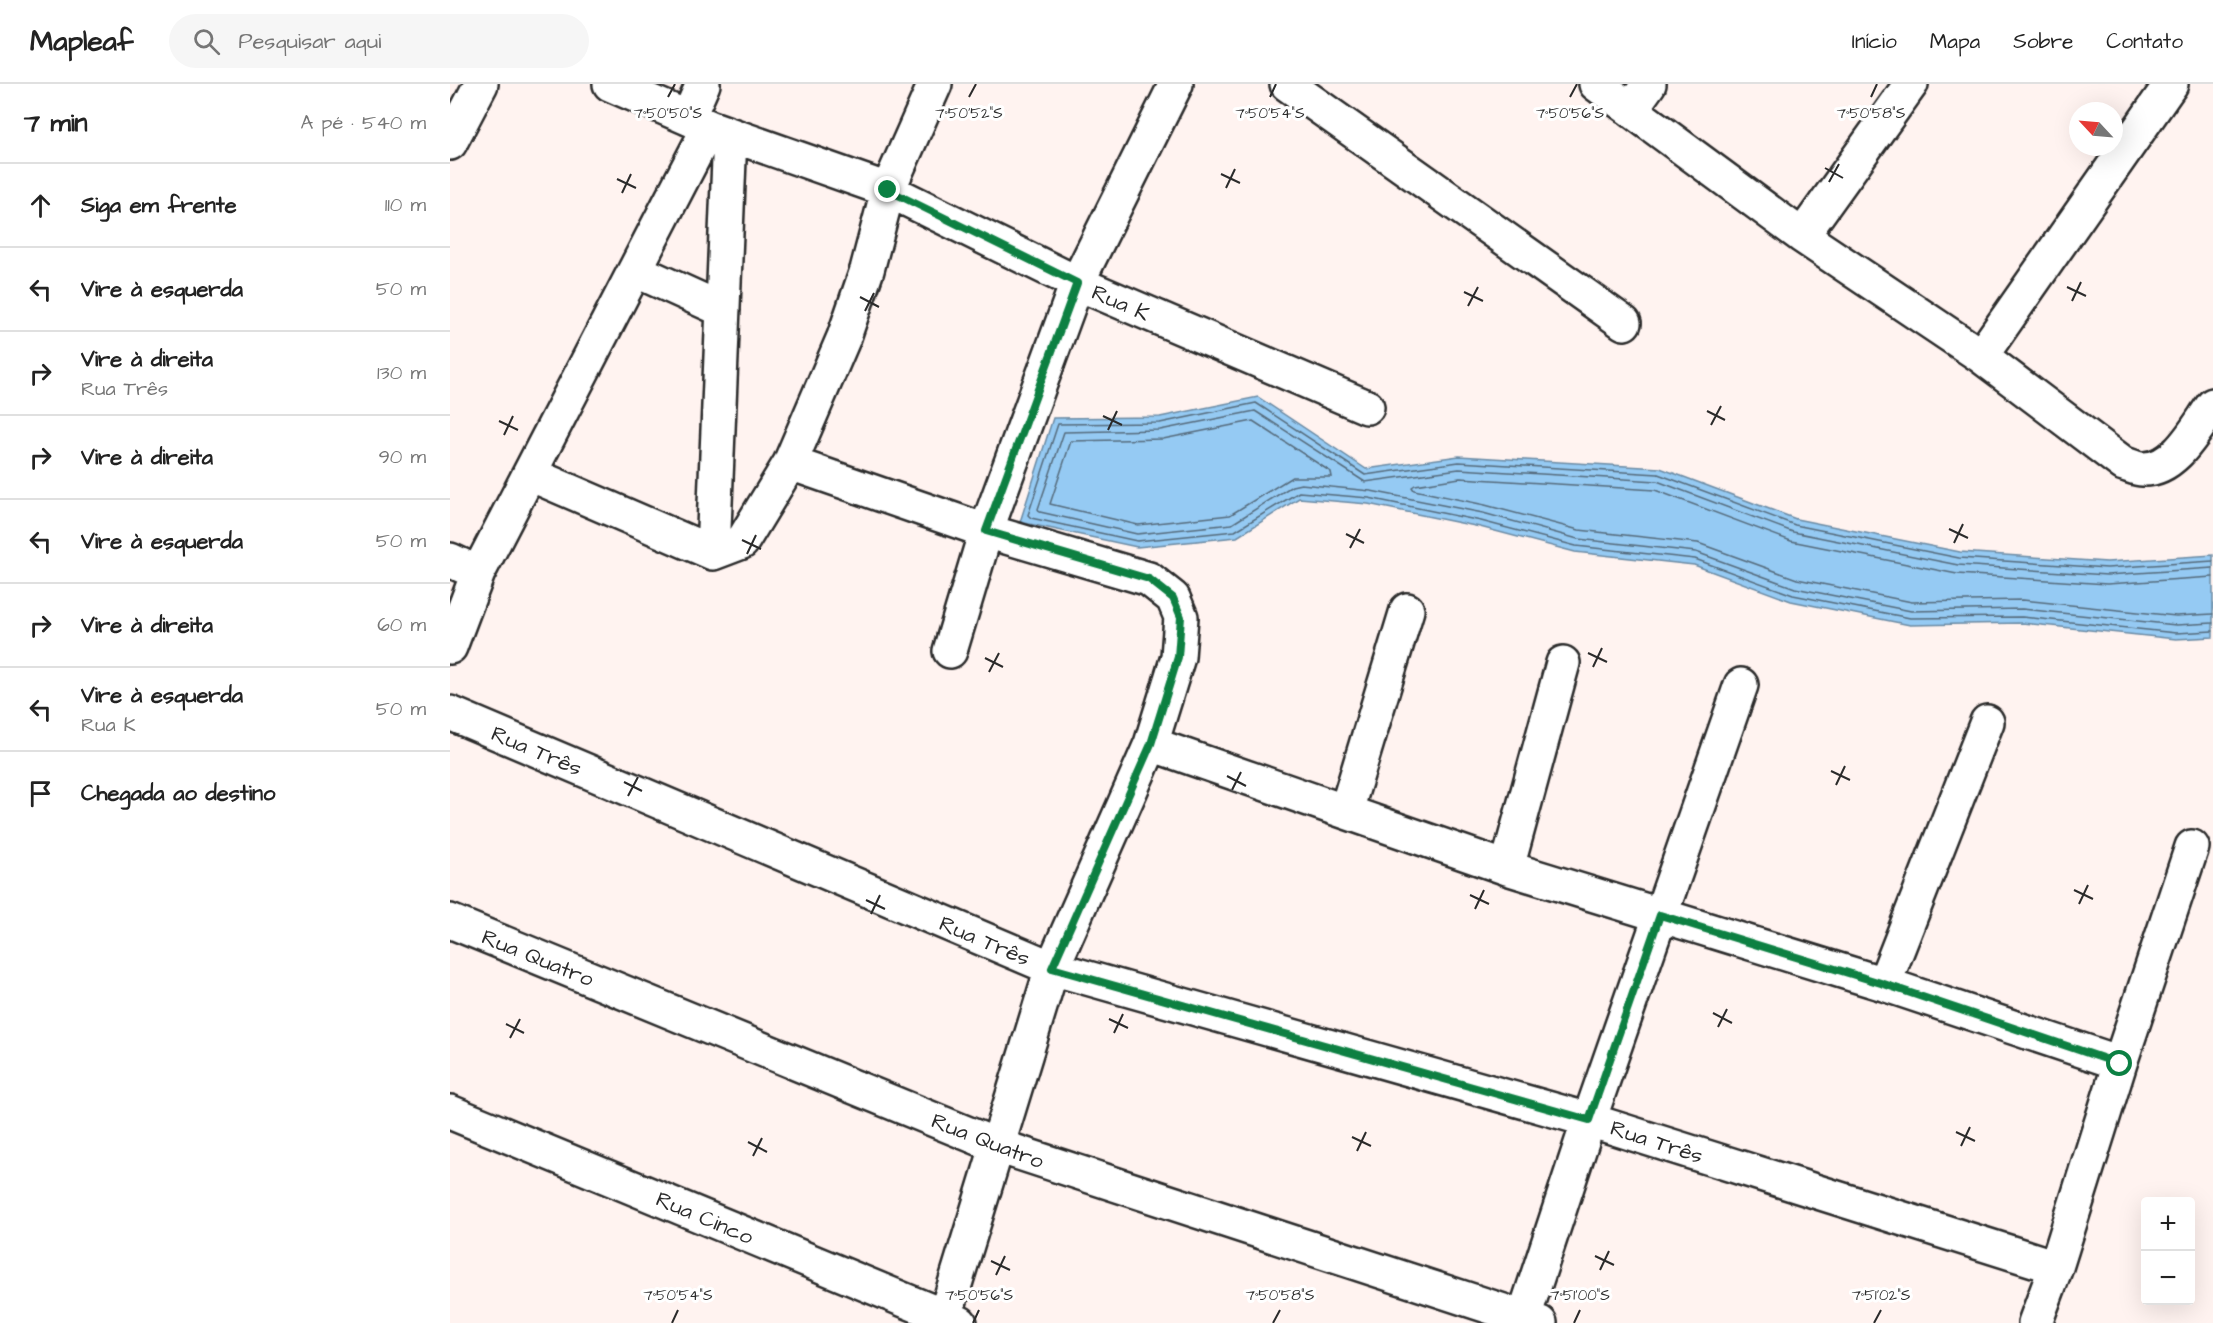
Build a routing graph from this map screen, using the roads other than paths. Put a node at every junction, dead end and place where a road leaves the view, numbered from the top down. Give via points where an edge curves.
1 (481, 84) edge
2 (610, 84) edge
3 (703, 84) edge
4 (935, 84) edge
5 (1176, 84) edge
6 (1287, 84) edge
7 (1596, 84) edge
8 (1911, 84) edge
9 (2171, 84) edge
10 (1640, 97) edge
11 (709, 127) junction
12 (450, 143) edge
13 (888, 190) junction
14 (1802, 236) junction
15 (635, 270) junction
16 (1077, 283) junction
17 (723, 310) junction
18 (1624, 323) dead end
19 (1981, 356) junction
20 (2213, 405) edge
21 (1368, 407) dead end
22 (790, 463) junction
23 (530, 474) junction
24 (986, 531) junction
25 (713, 553) junction
26 (464, 566) edge
27 (1407, 610) dead end
28 (450, 647) edge
29 (950, 651) dead end
30 (1563, 663) dead end
31 (1741, 685) dead end
32 (450, 713) edge
33 (1987, 722) dead end
34 (1151, 744) junction
35 (1346, 811) junction
36 (2192, 847) dead end
37 (1507, 868) junction
38 (1660, 915) junction
39 (450, 921) edge
40 (1052, 968) junction
41 (1884, 984) junction
42 (2120, 1064) junction
43 (450, 1112) edge
44 (1589, 1120) junction
45 (998, 1146) junction
46 (2056, 1267) junction
47 (949, 1321) edge
48 (1528, 1321) edge
49 (2035, 1323) edge

1 - 12 street
2 - 11 street, Rua K
3 - 11 street
4 - 13 street
5 - 16 street
6 - 18 street
7 - 10 street
8 - 14 street
9 - 19 street
10 - 14 street
11 - 13 street, Rua K
11 - 15 street
11 - 17 street
13 - 16 street, Rua K
13 - 22 street via 844,337
14 - 19 street
15 - 17 street
15 - 23 street
16 - 21 street, Rua K
16 - 24 street
17 - 25 street
19 - 20 street via 2124,464 2142,469 2158,466 2179,452
22 - 24 street
22 - 25 street via 742,542
23 - 25 street
23 - 26 street
24 - 29 street
24 - 34 street via 1149,579 1173,598 1181,617 1178,657
26 - 28 street
27 - 35 street
30 - 37 street
31 - 38 street
32 - 40 street, Rua Três
33 - 41 street
34 - 35 street
34 - 40 street
35 - 37 street
36 - 42 street
37 - 38 street
38 - 41 street
38 - 44 street
39 - 45 street, Rua Quatro
40 - 44 street, Rua Três
40 - 45 street
41 - 42 street
42 - 46 street
43 - 47 street, Rua Cinco
44 - 46 street, Rua Três
44 - 48 street
45 - 47 street
45 - 48 street, Rua Quatro
46 - 49 street

